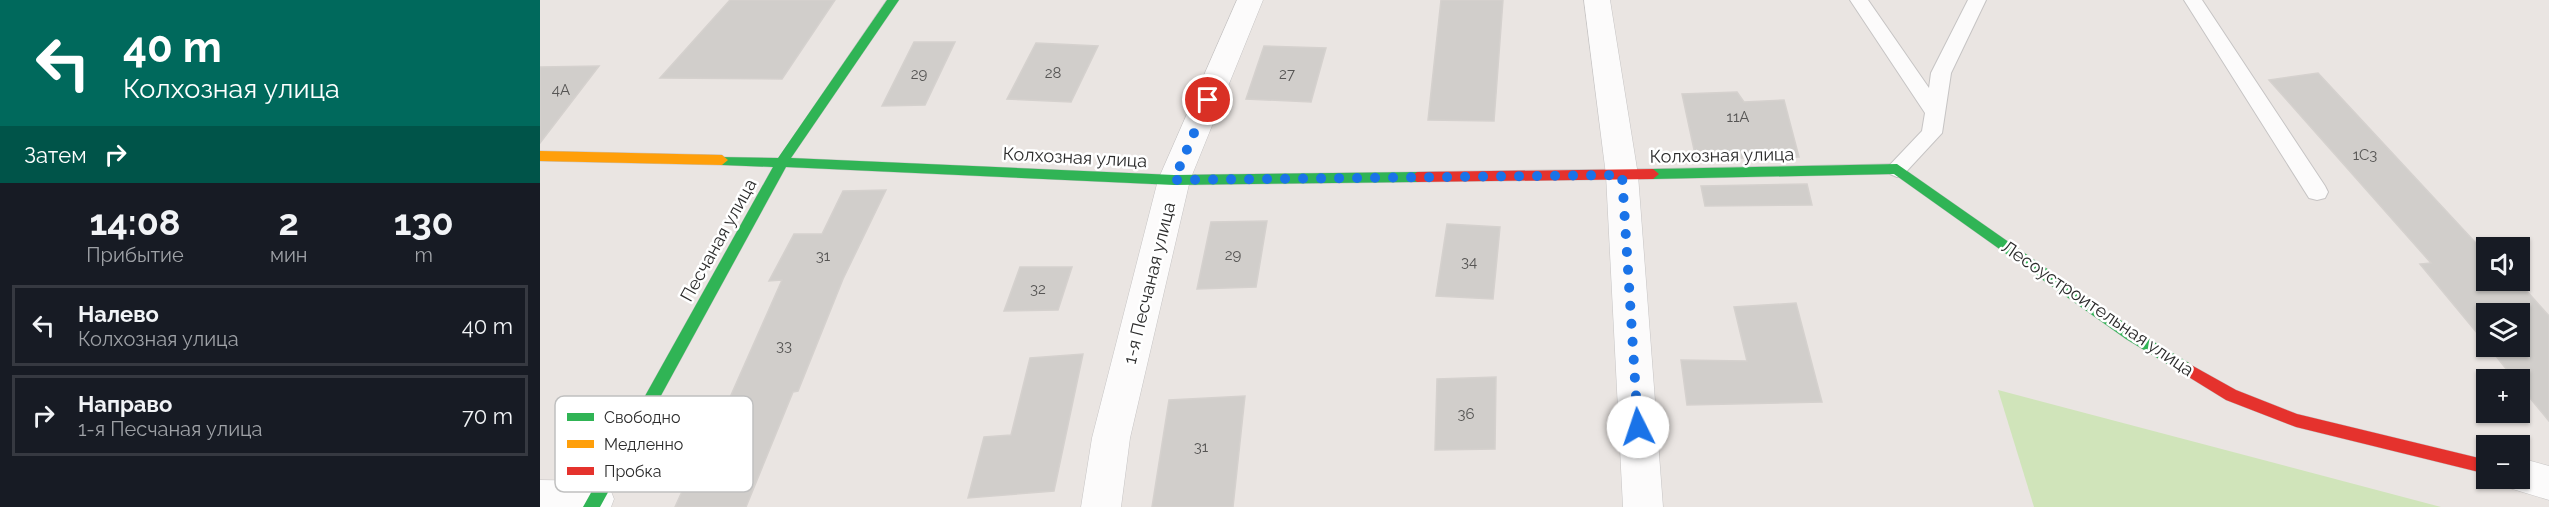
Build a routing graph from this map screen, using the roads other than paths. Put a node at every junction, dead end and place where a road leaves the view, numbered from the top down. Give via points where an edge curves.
1 (893, 0) edge
2 (1250, 0) edge
3 (1597, 0) edge
4 (1858, 0) edge
5 (1977, 0) edge
6 (2193, 0) edge
7 (1935, 112) junction
8 (540, 156) edge
9 (783, 161) junction
10 (1897, 169) junction
11 (1622, 175) junction
12 (1174, 180) junction
13 (2317, 192) dead end
14 (652, 396) edge
15 (2476, 464) edge
16 (2530, 478) edge
17 (2549, 483) edge
18 (540, 498) edge
19 (593, 503) edge
20 (1101, 507) edge
21 (1643, 507) edge

1 - 9 street, Песчаная улица
2 - 12 street, 1-я Песчаная улица
3 - 11 street
4 - 7 lane
5 - 7 lane via 1941,73
6 - 13 lane
7 - 10 lane via 1932,133
8 - 9 street, Колхозная улица
9 - 12 street, Колхозная улица
9 - 14 street, Песчаная улица
10 - 11 street, Колхозная улица
10 - 15 street, Лесоустроительная улица via 2131,335 2231,395 2296,420
11 - 12 street, Колхозная улица
11 - 21 street
12 - 20 street, 1-я Песчаная улица via 1111,438
16 - 17 street
18 - 19 street

